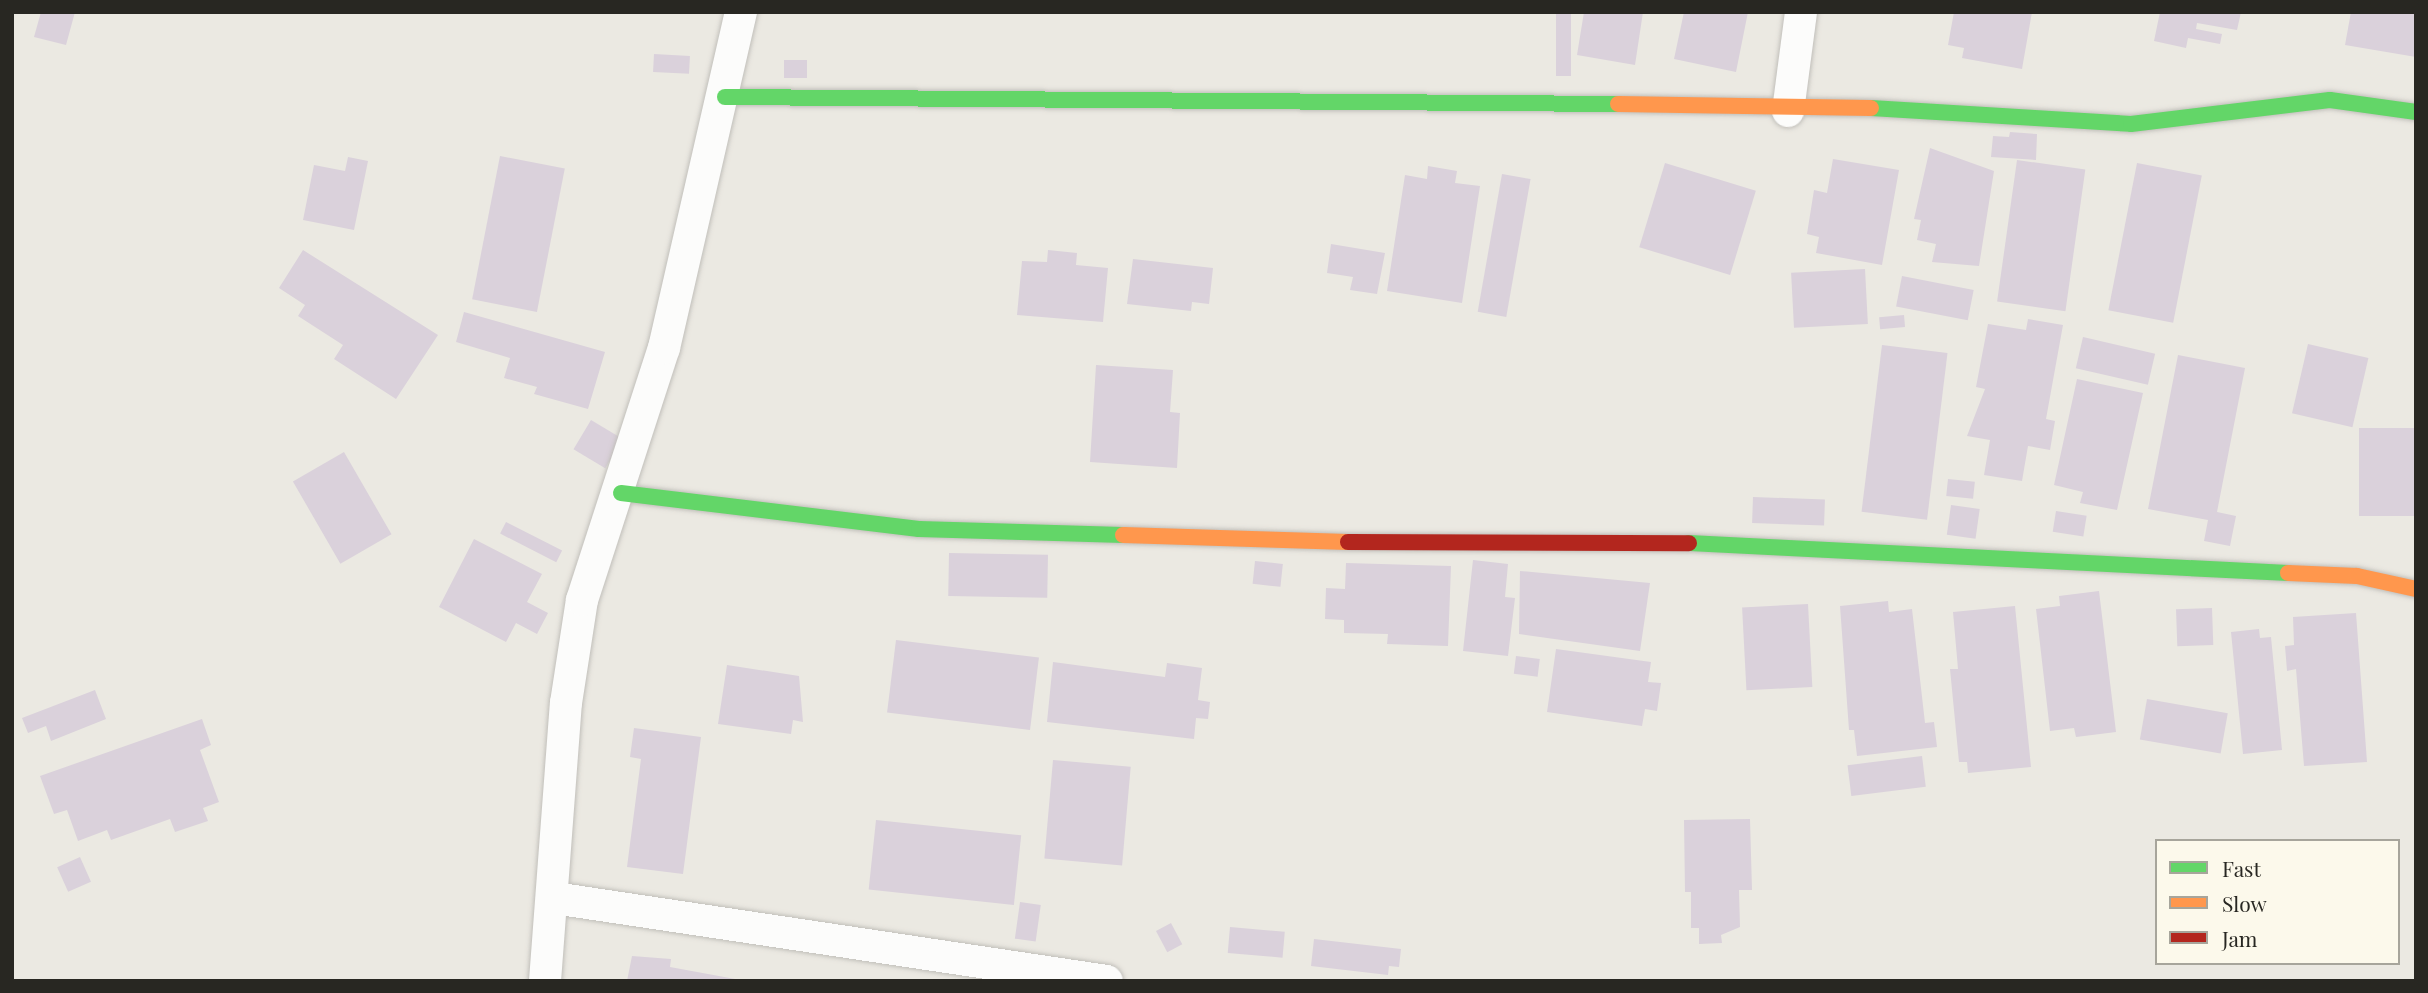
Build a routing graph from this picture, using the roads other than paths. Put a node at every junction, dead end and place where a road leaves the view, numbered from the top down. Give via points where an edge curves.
1 (741, 12) edge
2 (1801, 12) edge
3 (725, 97) junction
4 (1788, 111) junction
5 (2416, 112) edge
6 (621, 493) junction
7 (2416, 589) edge
8 (554, 898) junction
9 (939, 970) edge
10 (545, 981) edge
11 (1107, 981) edge

1 - 3 street
2 - 4 street
3 - 4 street via 1528,100
3 - 6 street via 664,348
4 - 5 street via 1883,108 2131,124 2330,100
6 - 7 street via 919,529 1423,544 1665,541 1965,561 2357,576
6 - 8 street via 593,555 582,600 566,704
8 - 9 street
8 - 10 street
9 - 11 street

